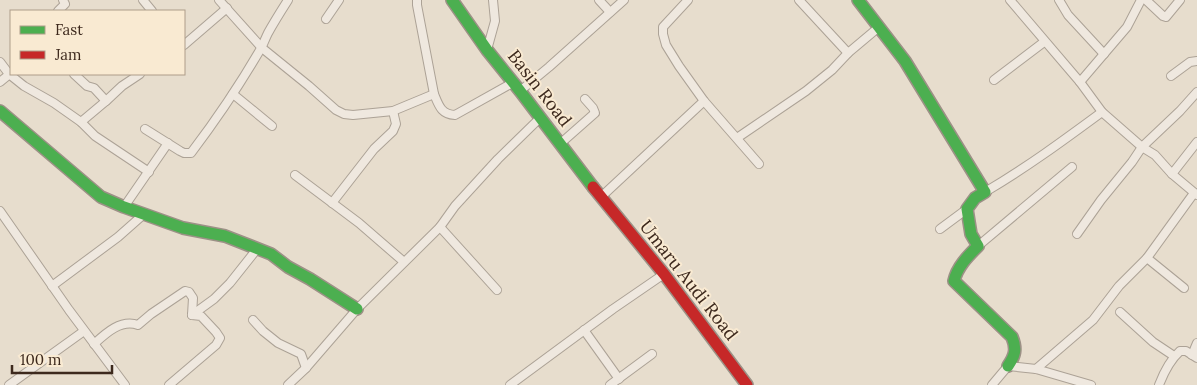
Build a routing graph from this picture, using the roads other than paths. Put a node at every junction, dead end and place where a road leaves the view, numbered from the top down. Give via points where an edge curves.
1 (62, 0) edge
2 (143, 0) edge
3 (219, 0) edge
4 (288, 0) edge
5 (338, 0) edge
6 (417, 0) edge
7 (452, 0) edge
8 (494, 0) edge
9 (599, 0) edge
10 (624, 0) edge
11 (688, 0) edge
12 (800, 0) edge
13 (858, 0) edge
14 (1010, 0) edge
15 (1059, 0) edge
16 (1141, 0) edge
17 (1146, 0) edge
18 (1180, 0) edge
19 (227, 8) junction
20 (59, 10) edge
21 (151, 10) edge
22 (610, 12) junction
23 (326, 19) dead end
24 (879, 27) junction
25 (1044, 42) junction
26 (185, 44) edge
27 (262, 48) junction
28 (487, 50) junction
29 (848, 54) junction
30 (1104, 54) junction
31 (1197, 61) edge
32 (0, 62) edge
33 (10, 74) edge
34 (11, 75) edge
35 (75, 75) edge
36 (138, 75) edge
37 (1171, 76) dead end
38 (994, 80) dead end
39 (0, 82) edge
40 (1080, 82) junction
41 (517, 86) junction
42 (1197, 92) edge
43 (233, 94) junction
44 (434, 94) junction
45 (584, 99) dead end
46 (106, 101) junction
47 (704, 101) junction
48 (0, 110) edge
49 (393, 111) junction
50 (1102, 112) junction
51 (541, 117) junction
52 (80, 122) junction
53 (272, 126) dead end
54 (145, 129) dead end
55 (737, 138) junction
56 (1197, 142) edge
57 (561, 143) junction
58 (168, 144) junction
59 (1142, 148) junction
60 (759, 164) dead end
61 (1072, 167) dead end
62 (149, 172) junction
63 (1172, 174) junction
64 (294, 175) dead end
65 (985, 192) junction
66 (1196, 194) edge
67 (602, 196) junction
68 (332, 203) junction
69 (124, 208) junction
70 (967, 209) junction
71 (0, 211) edge
72 (144, 214) junction
73 (440, 227) junction
74 (940, 229) dead end
75 (1077, 234) dead end
76 (978, 246) junction
77 (257, 249) junction
78 (1146, 258) junction
79 (404, 262) junction
80 (664, 274) junction
81 (52, 286) junction
82 (1184, 288) dead end
83 (497, 290) dead end
84 (357, 309) junction
85 (1120, 312) dead end
86 (192, 314) junction
87 (253, 320) dead end
88 (584, 330) junction
89 (84, 331) junction
90 (1197, 343) edge
91 (94, 344) junction
92 (652, 354) dead end
93 (1174, 356) junction
94 (1194, 356) edge
95 (1008, 366) junction
96 (306, 368) junction
97 (1036, 369) junction
98 (619, 379) junction
99 (9, 385) edge
100 (125, 385) edge
101 (169, 385) edge
102 (288, 385) edge
103 (510, 385) edge
104 (610, 385) edge
105 (748, 385) edge
106 (992, 385) edge
107 (1091, 385) edge
108 (1159, 385) edge

1 - 20 street via 65,4
2 - 21 street
3 - 19 street
4 - 27 street
5 - 23 street
6 - 44 street
7 - 28 street, Basin Road
8 - 28 street via 495,21
9 - 22 street
10 - 22 street
11 - 47 street via 663,27 663,34 666,45
12 - 29 street
13 - 24 street
14 - 25 street
15 - 30 street via 1068,15
16 - 30 street via 1127,27
17 - 18 street via 1163,16
19 - 26 street
19 - 27 street
22 - 41 street via 549,67
24 - 29 street
24 - 65 street via 905,61
25 - 38 street
25 - 40 street
27 - 43 street
27 - 49 street via 344,114
28 - 41 street, Basin Road
29 - 55 street via 806,91
30 - 40 street
31 - 37 street via 1190,62
32 - 33 street
33 - 39 street
34 - 52 street
35 - 46 street
36 - 46 street
40 - 50 street
41 - 44 street via 455,115 440,107
41 - 51 street, Basin Road
42 - 59 street
43 - 53 street
43 - 58 street via 191,153 184,153
44 - 49 street
45 - 57 street via 595,112
46 - 52 street
47 - 55 street
47 - 67 street
48 - 69 street via 101,197
49 - 68 street via 396,124 393,130
50 - 59 street
50 - 65 street via 1013,176
51 - 57 street, Basin Road
51 - 73 street via 498,159
52 - 62 street via 95,136
54 - 58 street
55 - 60 street
56 - 63 street
57 - 67 street, Basin Road
58 - 62 street
59 - 63 street via 1155,155
59 - 75 street
61 - 76 street
62 - 69 street
63 - 66 street
64 - 68 street
65 - 70 street via 975,198
66 - 78 street
67 - 80 street, Umaru Audi Road
68 - 79 street
69 - 72 street
70 - 74 street
70 - 76 street via 971,234
71 - 81 street
72 - 77 street via 183,228 225,236
72 - 81 street
73 - 79 street
73 - 83 street
76 - 95 street via 957,272 954,281 1012,337 1016,353
77 - 84 street via 271,254
77 - 86 street via 214,299
78 - 82 street
78 - 97 street via 1093,320
79 - 84 street
80 - 88 street
80 - 105 street, Umaru Audi Road
81 - 89 street
84 - 96 street
85 - 93 street
86 - 91 street via 194,298 184,291 138,325 127,323 118,326
86 - 101 street via 201,316 220,338
87 - 96 street via 278,343 301,354
88 - 98 street
88 - 103 street
89 - 91 street
89 - 99 street
90 - 94 street
91 - 100 street
92 - 98 street
93 - 94 street via 1180,351
93 - 108 street
95 - 97 street
95 - 106 street
96 - 102 street
97 - 107 street
98 - 104 street

